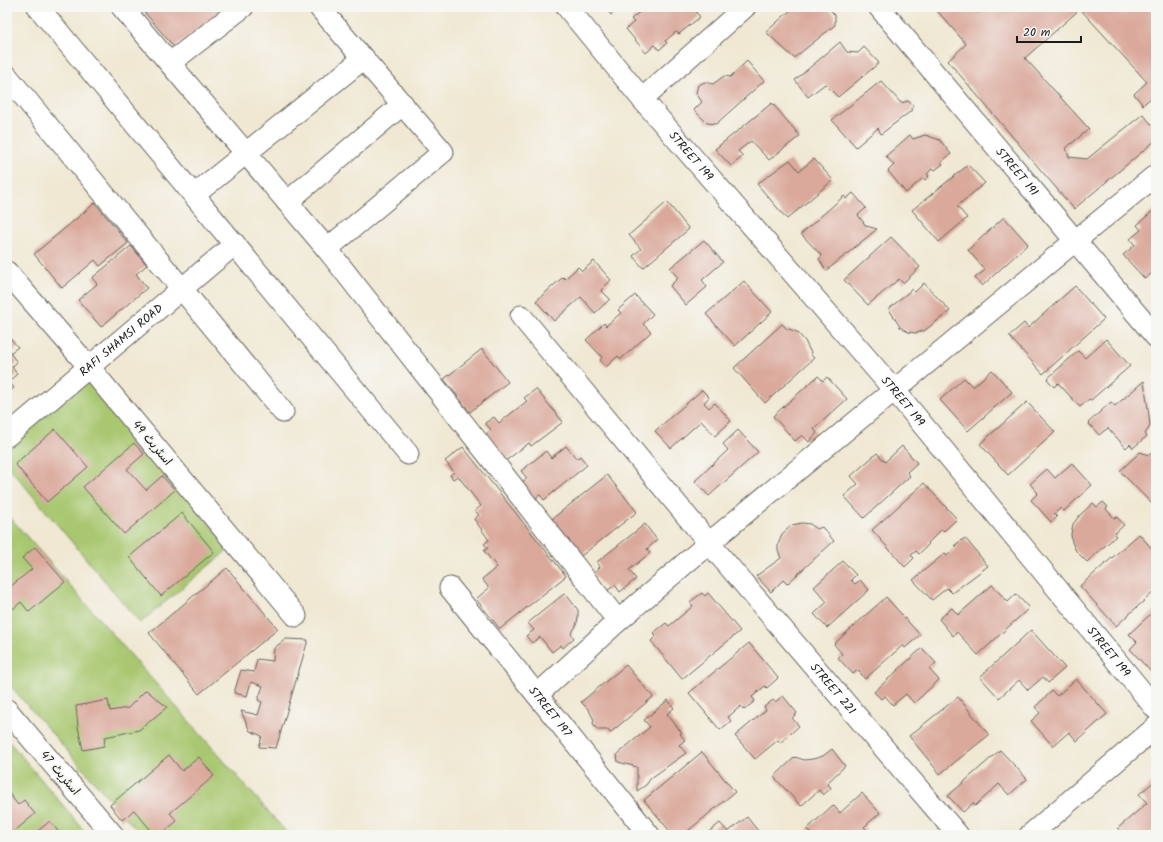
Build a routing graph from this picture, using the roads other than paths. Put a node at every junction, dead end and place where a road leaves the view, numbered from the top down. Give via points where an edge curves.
1 (122, 7) edge
2 (243, 7) edge
3 (319, 7) edge
4 (567, 7) edge
5 (745, 7) edge
6 (879, 7) edge
7 (47, 10) edge
8 (364, 58) junction
9 (170, 63) junction
10 (7, 76) edge
11 (642, 99) junction
12 (403, 104) junction
13 (246, 153) junction
14 (1156, 176) edge
15 (194, 195) junction
16 (286, 202) junction
17 (1075, 241) junction
18 (235, 244) junction
19 (327, 249) junction
20 (7, 272) edge
21 (182, 290) junction
22 (521, 316) dead end
23 (1156, 337) edge
24 (89, 367) junction
25 (895, 391) junction
26 (283, 412) dead end
27 (7, 436) edge
28 (408, 454) dead end
29 (709, 543) junction
30 (450, 588) dead end
31 (296, 616) dead end
32 (618, 621) junction
33 (537, 695) junction
34 (1156, 709) edge
35 (7, 710) edge
36 (1156, 727) edge
37 (113, 835) edge
38 (649, 835) edge
39 (958, 835) edge
40 (1030, 835) edge

1 - 9 street
2 - 9 street
3 - 8 street
4 - 11 street, STREET 199
5 - 11 street
6 - 17 street, STREET 191
7 - 15 street
8 - 12 street
8 - 13 street
9 - 13 street
10 - 21 street
11 - 25 street, STREET 199
12 - 16 street
12 - 19 street via 443,152
13 - 15 street
13 - 16 street
14 - 17 street
15 - 18 street
16 - 19 street
17 - 23 street, STREET 191
17 - 25 street
18 - 21 street, RAFI SHAMSI ROAD
18 - 28 street
19 - 32 street
20 - 24 street, اسٹریٹ 49
21 - 24 street, RAFI SHAMSI ROAD
21 - 26 street
22 - 29 street, STREET 221
24 - 27 street, RAFI SHAMSI ROAD
24 - 31 street, اسٹریٹ 49
25 - 29 street
25 - 34 street, STREET 199
29 - 32 street
29 - 39 street, STREET 221
30 - 33 street, STREET 197
32 - 33 street
33 - 38 street, STREET 197
35 - 37 street, اسٹریٹ 47
36 - 40 street

